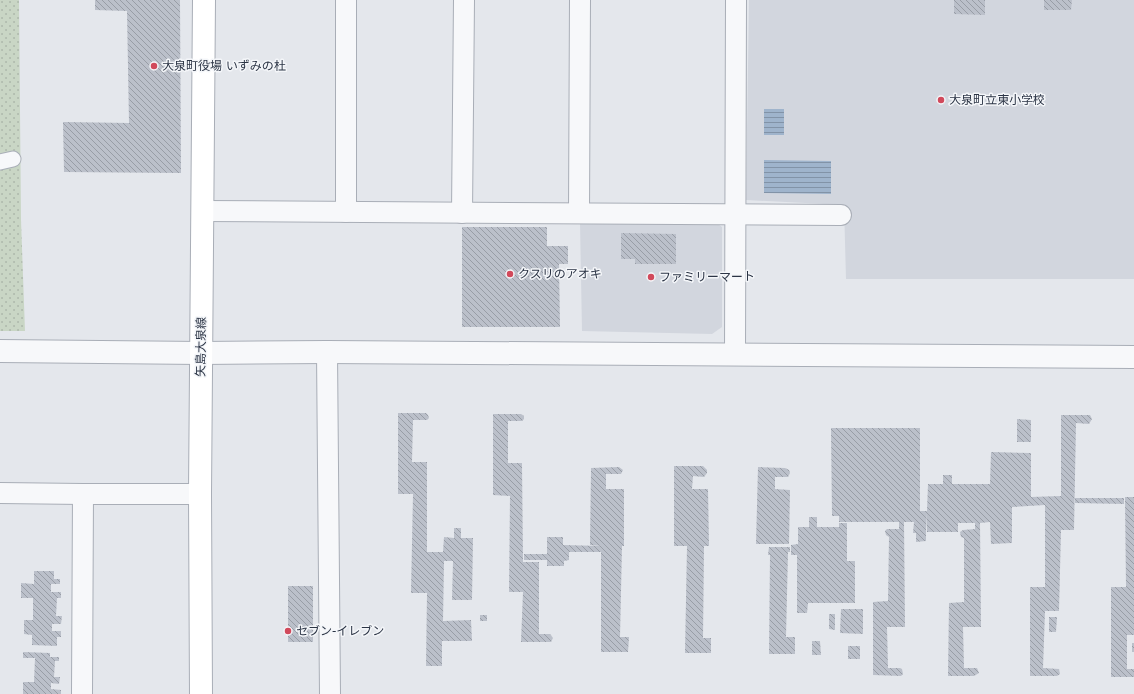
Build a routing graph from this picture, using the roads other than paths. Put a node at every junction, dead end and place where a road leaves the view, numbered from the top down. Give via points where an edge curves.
1 (204, 0) edge
2 (346, 0) edge
3 (464, 0) edge
4 (580, 0) edge
5 (736, 0) edge
6 (202, 211) junction
7 (346, 212) junction
8 (462, 212) junction
9 (579, 213) junction
10 (736, 215) junction
11 (841, 215) dead end
12 (0, 351) edge
13 (327, 352) junction
14 (201, 353) junction
15 (735, 354) junction
16 (1134, 356) edge
17 (0, 493) edge
18 (83, 494) junction
19 (200, 494) junction
20 (82, 694) edge
21 (200, 694) edge
22 (330, 694) edge

1 - 6 main road, 矢島大泉線
2 - 7 street
3 - 8 street
4 - 9 street
5 - 10 street
6 - 7 street
6 - 14 main road, 矢島大泉線
7 - 8 street
8 - 9 street
9 - 10 street
10 - 11 street
10 - 15 street
12 - 14 street
13 - 14 street
13 - 15 street
13 - 22 street
14 - 19 main road, 矢島大泉線
15 - 16 street
17 - 18 street
18 - 19 street
18 - 20 street
19 - 21 main road, 矢島大泉線

